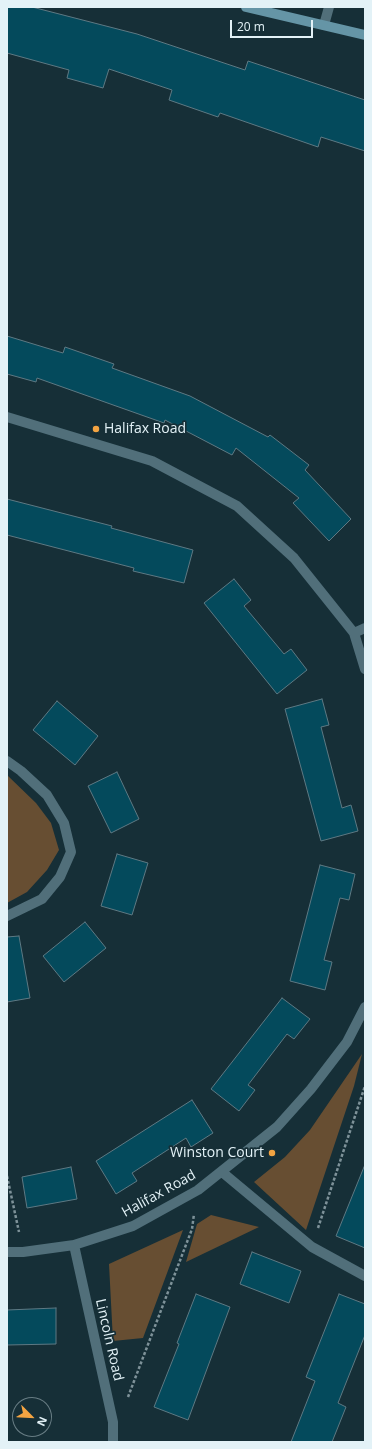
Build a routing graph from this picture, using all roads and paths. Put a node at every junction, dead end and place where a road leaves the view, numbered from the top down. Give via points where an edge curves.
1 (246, 7) edge
2 (329, 7) edge
3 (324, 25) junction
4 (365, 35) edge
5 (7, 417) edge
6 (365, 628) edge
7 (354, 633) junction
8 (365, 669) edge
9 (7, 761) edge
10 (7, 916) edge
11 (365, 1007) edge
12 (365, 1086) edge
13 (222, 1172) junction
14 (7, 1176) edge
15 (198, 1190) junction
16 (74, 1245) junction
17 (312, 1247) junction
18 (7, 1252) edge
19 (23, 1252) junction
20 (365, 1276) edge
21 (113, 1422) junction
22 (113, 1442) edge

1 - 3 street
2 - 3 street
3 - 4 street
5 - 7 street via 152,461 237,506 294,558
6 - 7 street
7 - 8 street
9 - 10 street via 47,795 64,823 71,852 60,877 42,899
11 - 13 street, Halifax Road via 348,1042 311,1089 277,1127
12 - 17 path
13 - 15 street, Halifax Road
13 - 17 street
14 - 19 path
15 - 16 street, Halifax Road via 134,1226
15 - 21 path via 192,1229 128,1396
16 - 19 street, Halifax Road
16 - 21 street, Lincoln Road
17 - 20 street
18 - 19 street, Halifax Road
21 - 22 street, Lincoln Road

